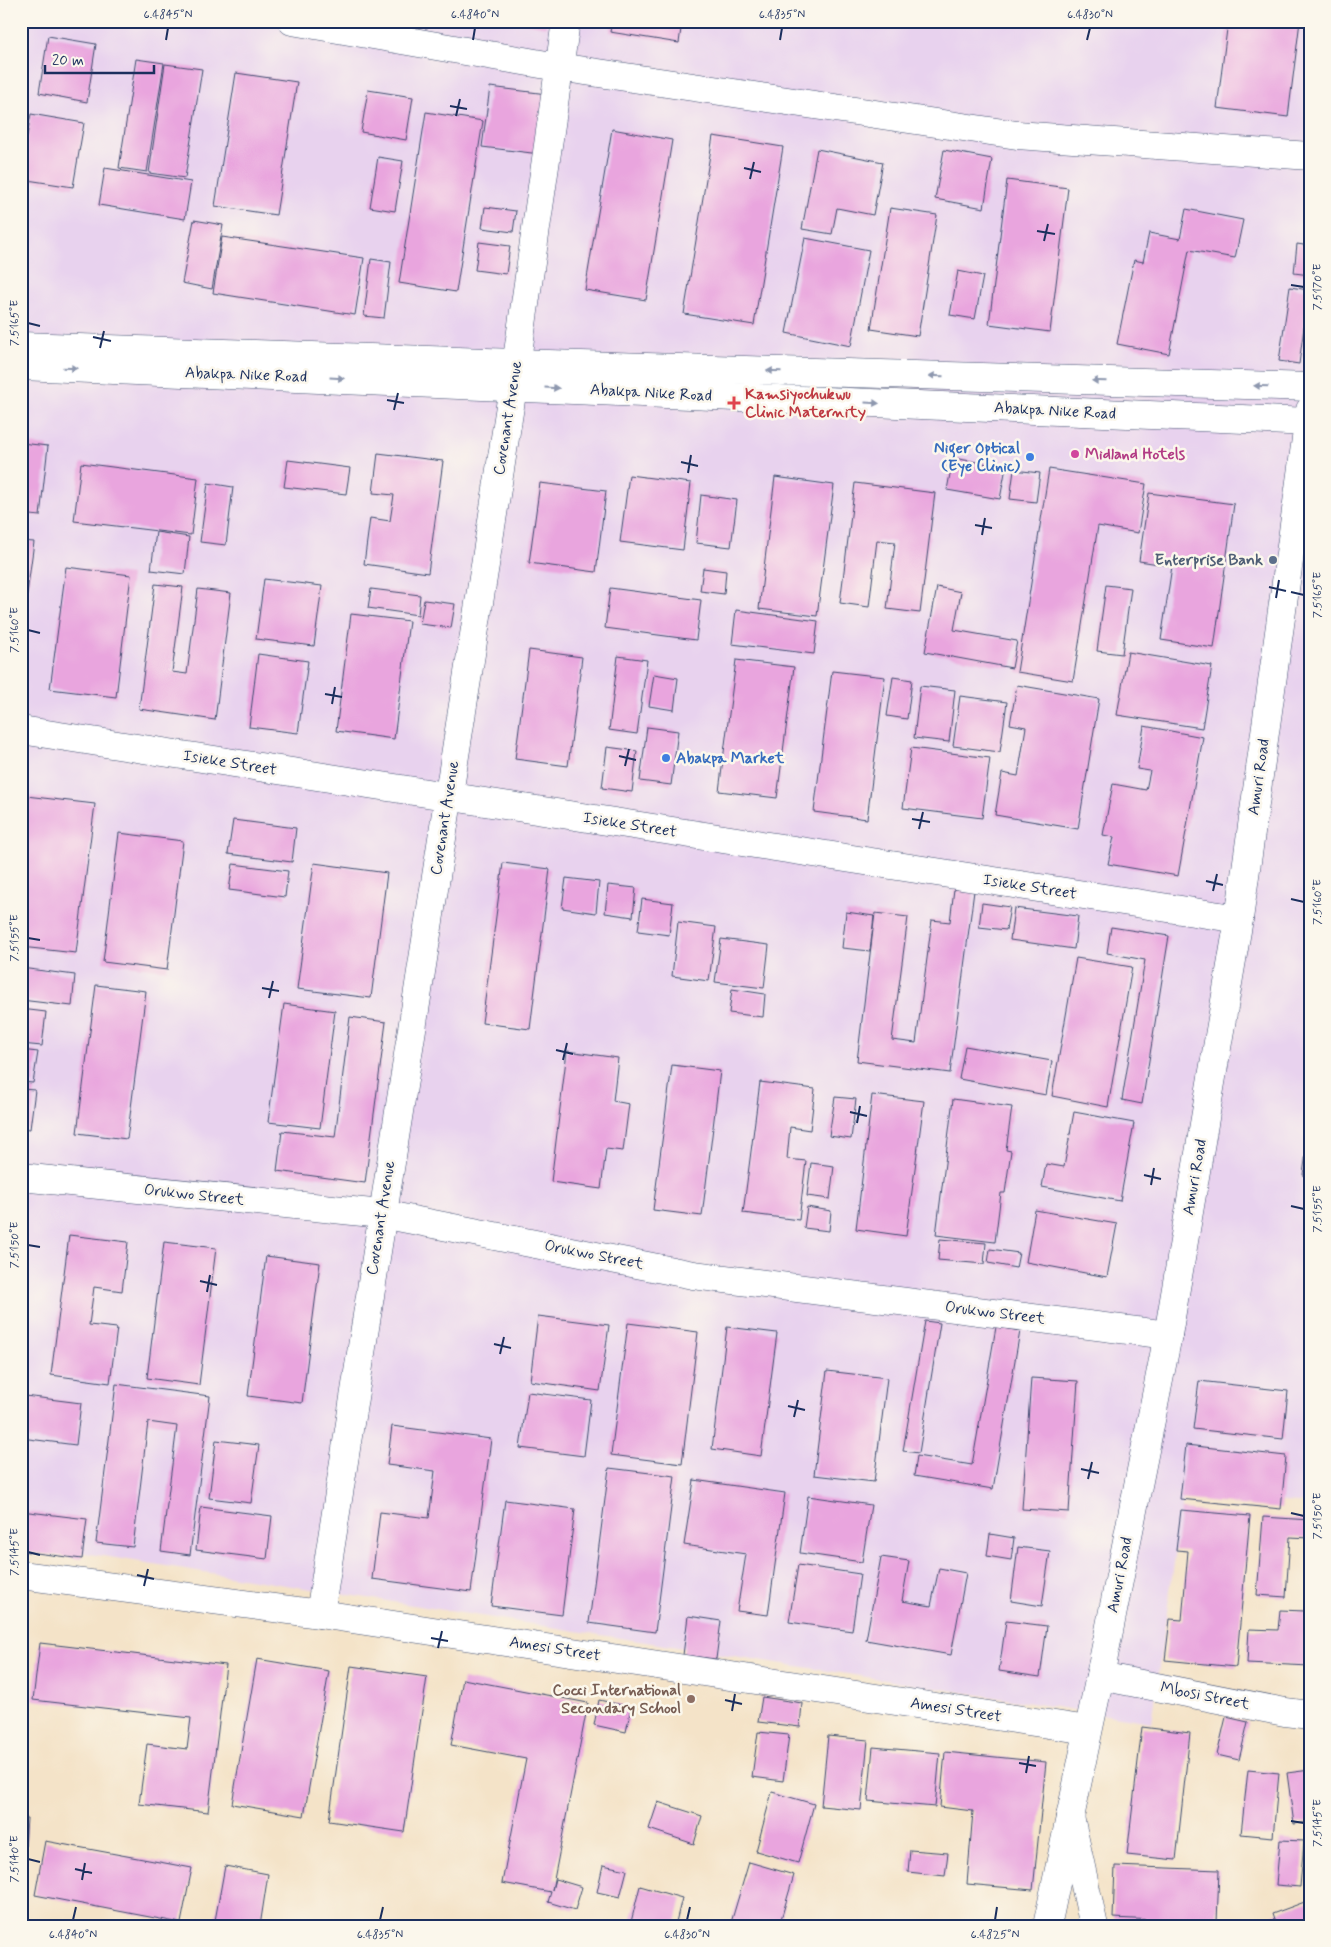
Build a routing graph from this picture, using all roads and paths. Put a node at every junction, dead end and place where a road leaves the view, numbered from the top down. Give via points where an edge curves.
1 (292, 21) edge
2 (566, 21) edge
3 (558, 67) junction
4 (1310, 156) edge
5 (21, 346) edge
6 (21, 366) edge
7 (515, 375) junction
8 (1310, 387) edge
9 (1309, 418) edge
10 (21, 730) edge
11 (448, 797) junction
12 (1239, 919) junction
13 (21, 1176) edge
14 (382, 1214) junction
15 (1168, 1336) junction
16 (21, 1575) edge
17 (320, 1614) junction
18 (1100, 1676) junction
19 (1310, 1715) edge
20 (1088, 1730) junction
21 (1070, 1817) junction
22 (1047, 1926) edge
23 (1094, 1926) edge

1 - 3 street
2 - 3 street, Covenant Avenue
3 - 4 street via 1017,136
3 - 7 street, Covenant Avenue
5 - 7 street, Abakpa Nike Road
6 -> 7 street, Abakpa Nike Road
8 -> 7 street, Abakpa Nike Road
7 -> 9 street, Abakpa Nike Road
7 - 11 street, Covenant Avenue
9 - 12 street, Amuri Road
10 - 11 street, Isieke Street
11 - 12 street, Isieke Street
11 - 14 street, Covenant Avenue
12 - 15 street, Amuri Road
13 - 14 street, Orukwo Street
14 - 15 street, Orukwo Street via 693,1274
14 - 17 street, Covenant Avenue
15 - 18 street, Amuri Road
16 - 17 street, Amesi Street
17 - 20 street, Amesi Street
18 - 19 street, Mbosi Street
18 - 20 street, Amuri Road
20 - 21 street, Amuri Road
21 - 22 street, Amuri Road
21 - 23 street

